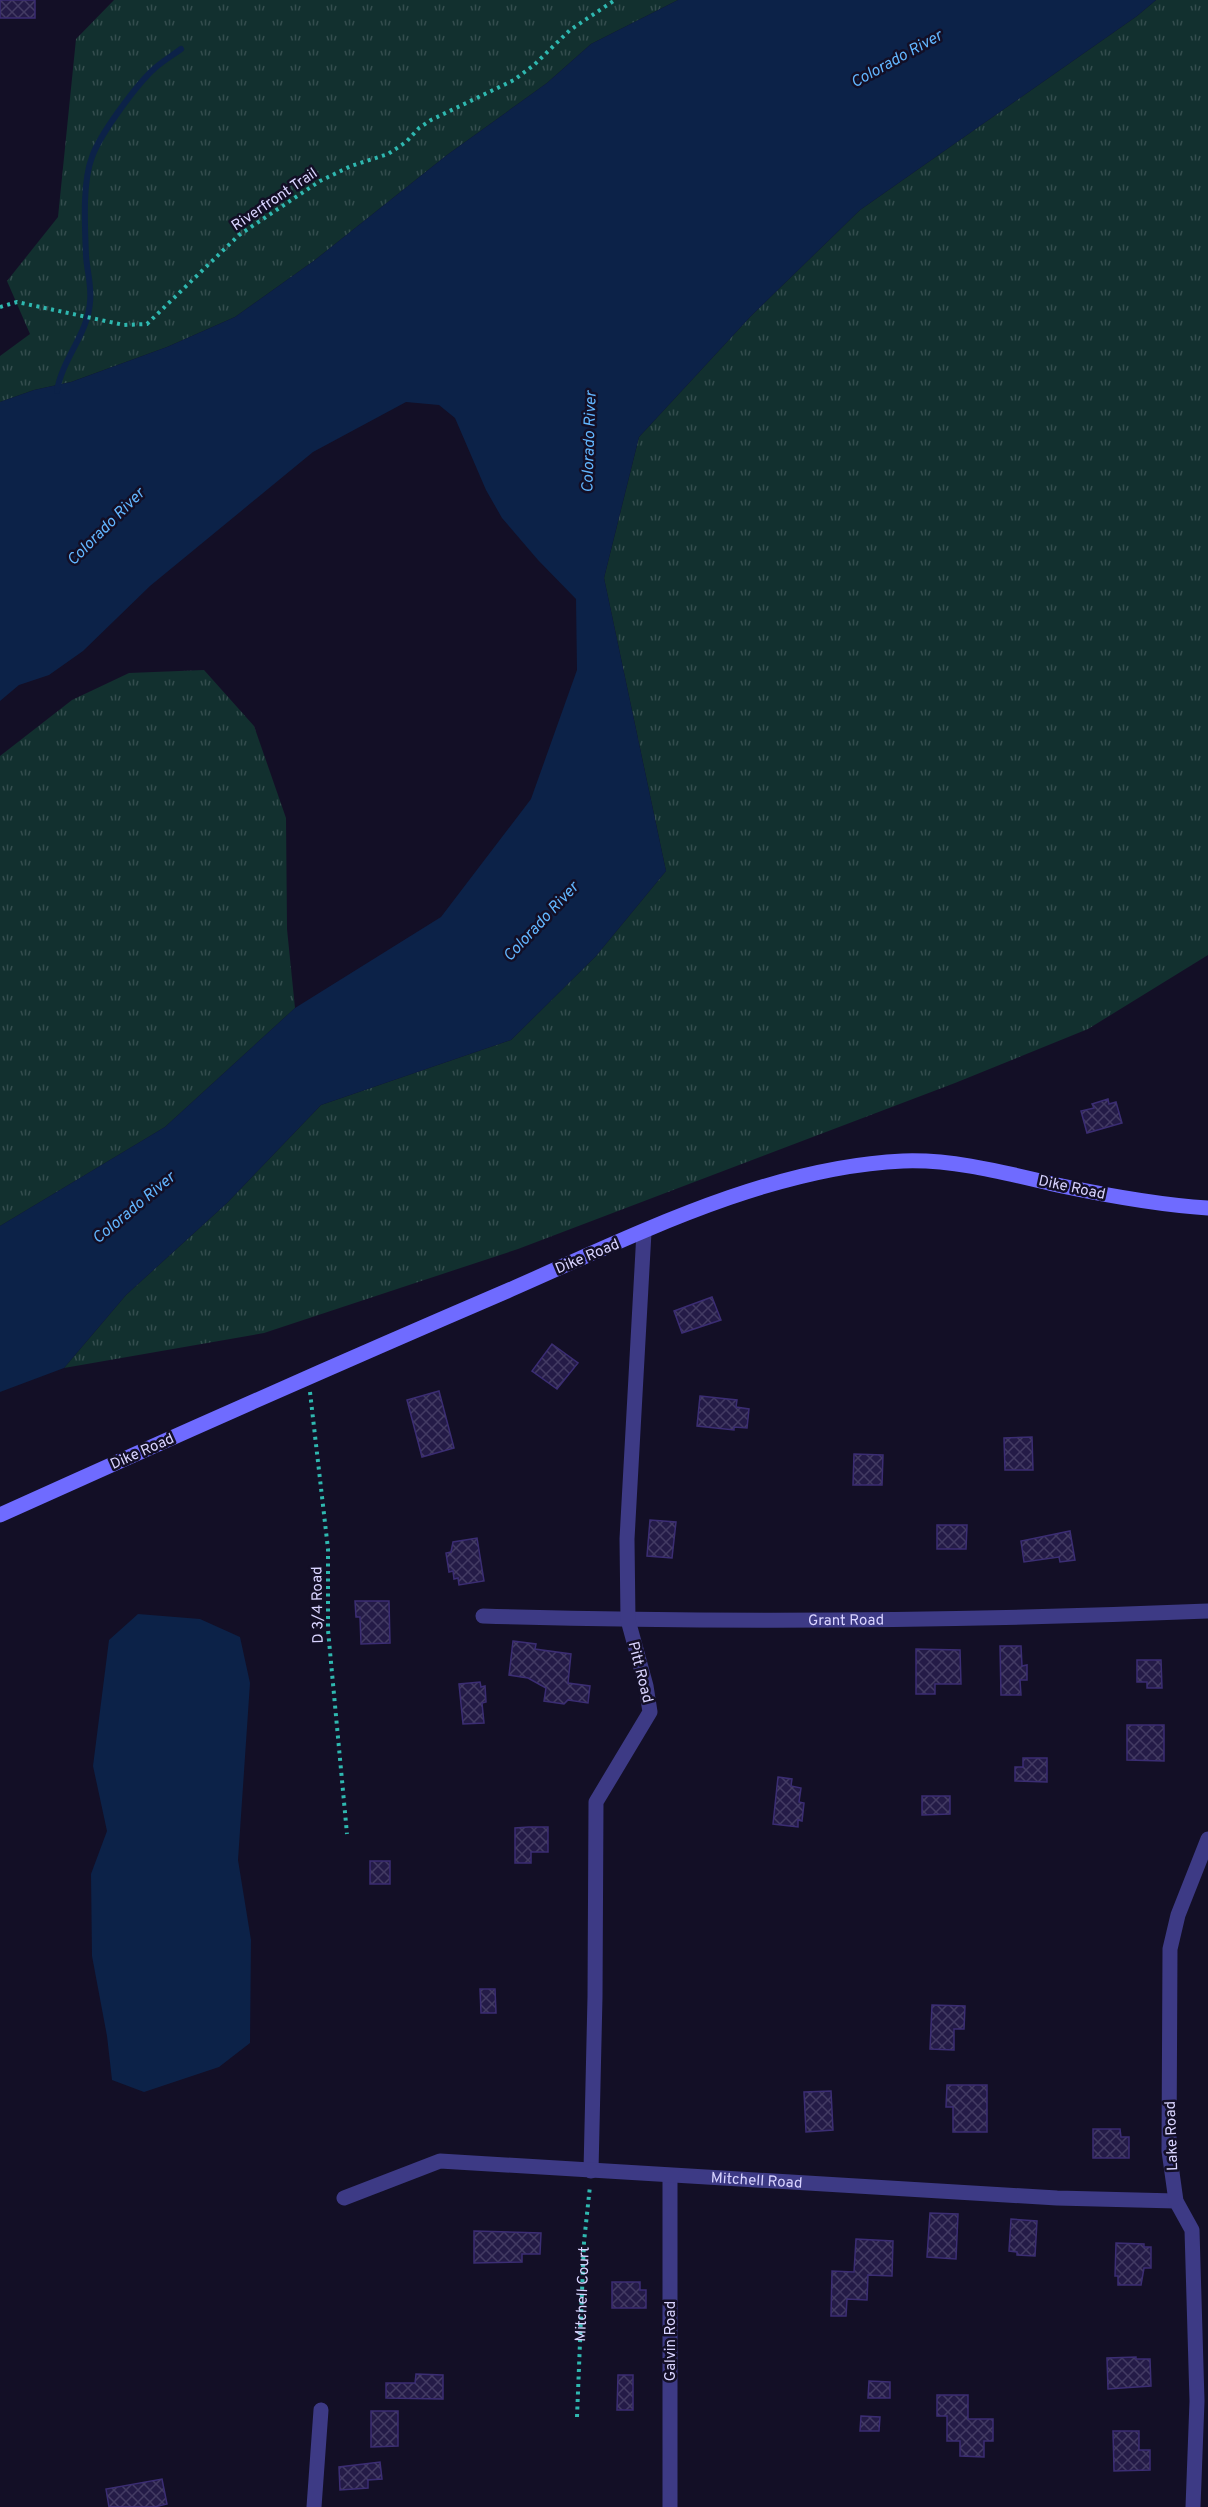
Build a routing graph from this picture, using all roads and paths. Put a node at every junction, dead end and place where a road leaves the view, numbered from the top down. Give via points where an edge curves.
1 (615, 0) edge
2 (0, 307) edge
3 (1208, 1208) edge
4 (644, 1232) junction
5 (309, 1376) junction
6 (0, 1515) edge
7 (1208, 1611) edge
8 (483, 1616) dead end
9 (628, 1620) junction
10 (348, 1834) dead end
11 (1208, 1839) edge
12 (591, 2170) junction
13 (670, 2176) junction
14 (344, 2198) dead end
15 (1176, 2201) junction
16 (321, 2410) dead end
17 (577, 2417) dead end
18 (314, 2507) edge
19 (670, 2507) edge
20 (1193, 2507) edge

1 - 2 path, Riverfront Trail via 570,30 514,80 431,120 388,154 351,166 298,194 240,235 147,324 105,322 17,302
3 - 4 street, Dike Road via 1096,1193 941,1161 905,1161 834,1168 794,1178
4 - 5 street, Dike Road
4 - 9 street, Pitt Road via 627,1539
5 - 6 street, Dike Road
5 - 10 path, D 3/4 Road via 328,1549 328,1630
7 - 9 street, Grant Road via 911,1620
8 - 9 street, Grant Road
9 - 12 street, Pitt Road via 650,1712 596,1802
11 - 15 street, Lake Road via 1178,1915 1170,1949 1169,2151
12 - 13 street, Mitchell Road
12 - 14 street, Mitchell Road via 440,2161
12 - 17 path, Mitchell Court
13 - 15 street, Mitchell Road via 1045,2198
13 - 19 street, Galvin Road
15 - 20 street, Lake Road via 1192,2230 1197,2401
16 - 18 street

